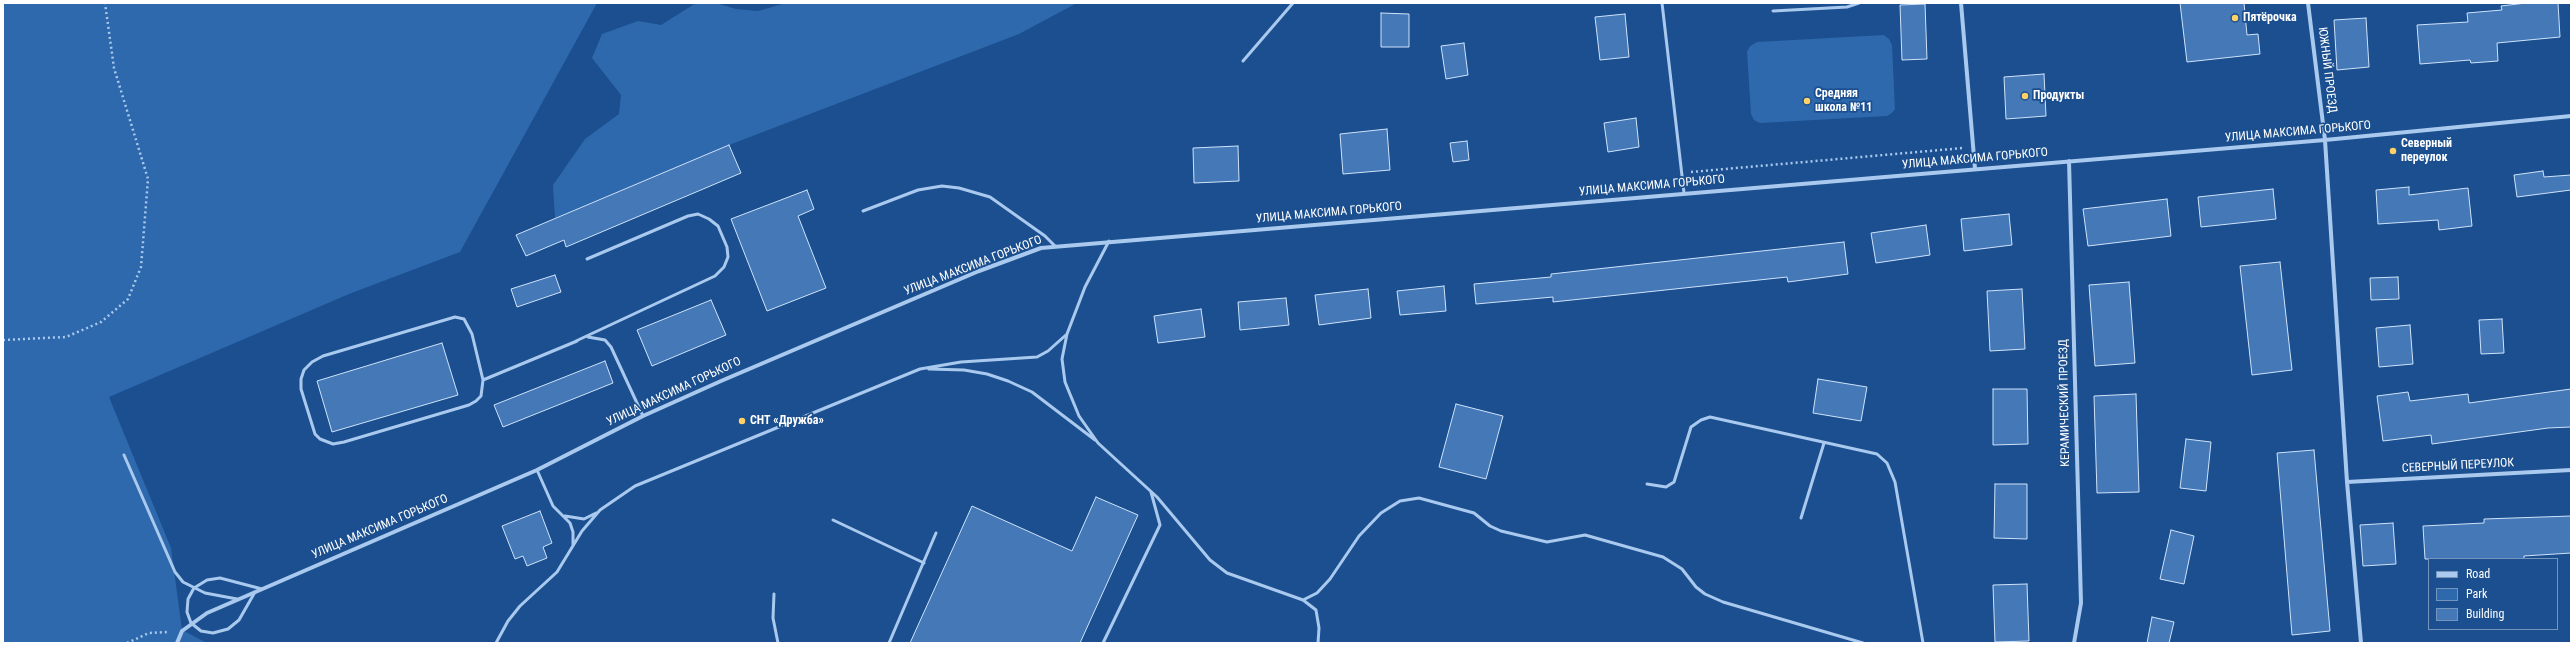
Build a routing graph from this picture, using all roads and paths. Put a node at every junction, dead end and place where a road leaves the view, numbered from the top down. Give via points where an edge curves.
1 (105, 3) edge
2 (1293, 3) edge
3 (1662, 3) edge
4 (1859, 3) edge
5 (1961, 3) edge
6 (2308, 3) edge
7 (1773, 11) dead end
8 (1243, 61) dead end
9 (2571, 116) edge
10 (2326, 140) junction
11 (1973, 147) junction
12 (2069, 161) junction
13 (1975, 169) junction
14 (1682, 173) junction
15 (1684, 193) junction
16 (863, 211) dead end
17 (1109, 241) junction
18 (1055, 246) junction
19 (587, 259) dead end
20 (1067, 334) junction
21 (3, 340) edge
22 (576, 341) junction
23 (920, 369) junction
24 (483, 380) junction
25 (643, 416) junction
26 (1098, 442) junction
27 (1824, 443) junction
28 (124, 456) dead end
29 (537, 470) junction
30 (2571, 470) edge
31 (2347, 482) junction
32 (1647, 484) dead end
33 (1150, 490) junction
34 (600, 510) junction
35 (565, 516) junction
36 (1801, 518) dead end
37 (832, 520) dead end
38 (936, 533) dead end
39 (571, 550) junction
40 (924, 563) junction
41 (194, 588) junction
42 (262, 589) junction
43 (255, 592) junction
44 (774, 594) dead end
45 (237, 599) junction
46 (1303, 600) junction
47 (191, 623) junction
48 (182, 631) junction
49 (776, 638) junction
50 (127, 643) edge
51 (177, 643) edge
52 (496, 643) edge
53 (774, 643) edge
54 (778, 643) edge
55 (889, 643) edge
56 (1103, 643) edge
57 (1318, 643) edge
58 (1863, 643) edge
59 (1923, 643) edge
60 (2074, 643) edge
61 (2361, 643) edge

1 - 21 path via 114,68 148,179 141,267 128,299 101,322 66,337
2 - 8 lane
3 - 14 lane
4 - 7 lane via 1847,7
5 - 11 street
6 - 10 street, ЮЖНЫЙ ПРОЕЗД
9 - 10 street, УЛИЦА МАКСИМА ГОРЬКОГО
10 - 12 street, УЛИЦА МАКСИМА ГОРЬКОГО
10 - 31 street, ЮЖНЫЙ ПРОЕЗД
11 - 13 street
11 - 14 path
12 - 13 street, УЛИЦА МАКСИМА ГОРЬКОГО
12 - 60 street, КЕРАМИЧЕСКИЙ ПРОЕЗД via 2081,603
13 - 15 street, УЛИЦА МАКСИМА ГОРЬКОГО
14 - 15 lane
15 - 17 street, УЛИЦА МАКСИМА ГОРЬКОГО
16 - 18 lane via 918,190 942,186 960,188 990,197
17 - 18 street, УЛИЦА МАКСИМА ГОРЬКОГО
17 - 20 lane via 1085,287
18 - 25 street, УЛИЦА МАКСИМА ГОРЬКОГО via 1041,248 979,271
19 - 22 lane via 698,214 718,226 727,247 728,257 724,267 715,276
20 - 23 lane via 1037,358 960,362
20 - 26 lane via 1062,359 1065,382 1079,416
22 - 24 lane
22 - 25 lane via 590,336 605,340 611,347
23 - 26 lane via 964,370 1008,381 1032,392
23 - 34 lane via 642,482
24 - 24 lane via 481,396 469,405 333,444 320,440 315,434 301,389 304,370 323,356 455,317 464,319 469,325
25 - 29 street, УЛИЦА МАКСИМА ГОРЬКОГО
26 - 33 lane
27 - 32 lane via 1710,417 1691,427 1674,482 1666,487
27 - 36 lane
27 - 59 lane via 1877,454 1887,463 1895,482
28 - 41 lane via 175,572
29 - 35 lane via 553,506
29 - 42 street, УЛИЦА МАКСИМА ГОРЬКОГО
30 - 31 street, СЕВЕРНЫЙ ПЕРЕУЛОК
31 - 61 street, ЮЖНЫЙ ПРОЕЗД
33 - 46 lane via 1210,560 1226,573
33 - 56 lane via 1160,525
34 - 35 lane via 584,519
34 - 39 lane via 582,531
35 - 39 lane via 573,532
37 - 40 lane
38 - 40 lane
39 - 52 lane via 557,572 508,621
40 - 55 lane
41 - 42 lane via 207,580 220,578
41 - 45 lane via 215,597
41 - 47 lane via 188,599 187,612
42 - 43 street, УЛИЦА МАКСИМА ГОРЬКОГО
43 - 45 street, УЛИЦА МАКСИМА ГОРЬКОГО
43 - 47 lane via 239,620 228,629 213,633 201,631
44 - 49 lane via 773,618
45 - 47 street, УЛИЦА МАКСИМА ГОРЬКОГО
46 - 57 lane via 1316,610
46 - 58 lane via 1317,593 1330,579 1360,536 1381,513 1400,501 1419,498 1474,513 1501,531 1546,542 1585,535 1663,557 1682,568 1696,587 1705,594 1723,602
47 - 48 street, УЛИЦА МАКСИМА ГОРЬКОГО
48 - 50 path via 149,633
48 - 51 street, УЛИЦА МАКСИМА ГОРЬКОГО
49 - 53 lane
49 - 54 lane

